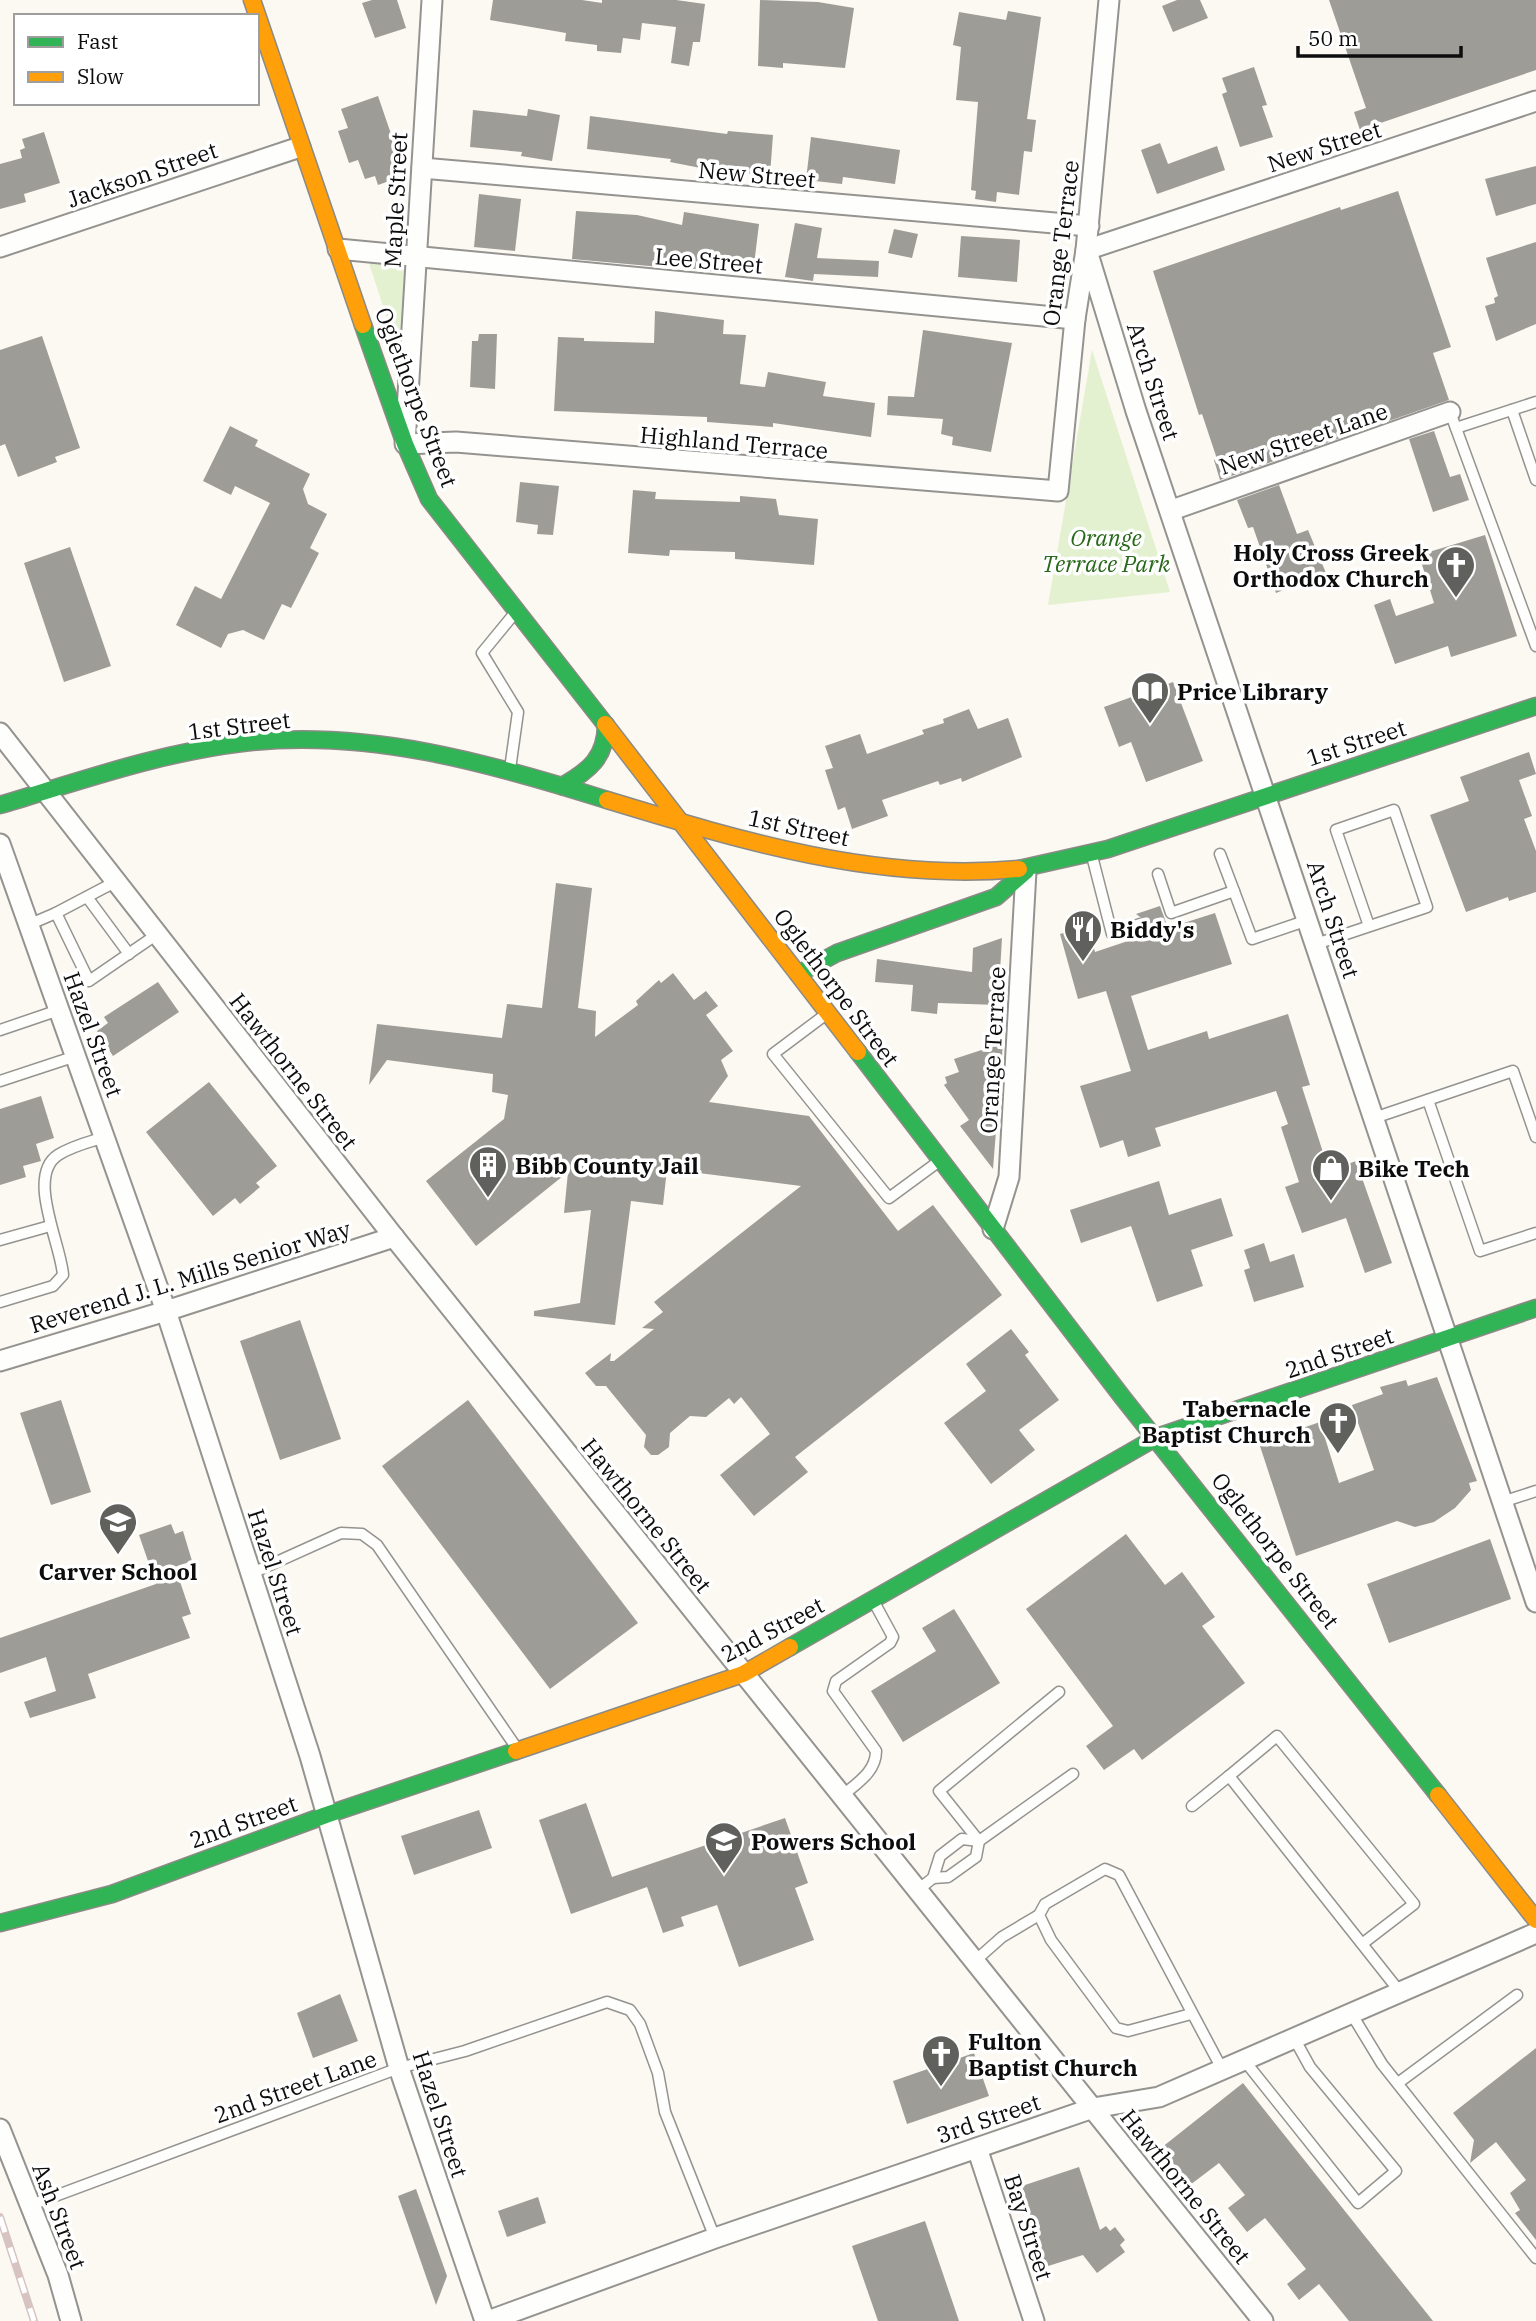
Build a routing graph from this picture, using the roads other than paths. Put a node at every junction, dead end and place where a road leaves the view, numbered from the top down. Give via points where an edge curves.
1 (432, 0) edge
2 (1109, 0) edge
3 (259, 21) edge
4 (1536, 101) edge
5 (300, 147) junction
6 (422, 168) junction
7 (1088, 226) junction
8 (0, 247) edge
9 (338, 249) junction
10 (1086, 250) junction
11 (416, 258) junction
12 (1075, 319) junction
13 (1536, 402) edge
14 (1512, 410) junction
15 (1453, 420) junction
16 (405, 444) junction
17 (1536, 479) edge
18 (1058, 491) joint
19 (1172, 510) junction
20 (516, 611) junction
21 (1536, 646) edge
22 (1536, 706) edge
23 (606, 725) junction
24 (0, 733) edge
25 (510, 770) junction
26 (562, 786) junction
27 (45, 792) junction
28 (1268, 795) junction
29 (0, 805) edge
30 (682, 823) junction
31 (0, 844) edge
32 (1091, 852) junction
33 (1220, 854) dead end
34 (1026, 871) junction
35 (5, 874) edge
36 (1158, 874) dead end
37 (115, 882) junction
38 (1234, 891) junction
39 (87, 897) junction
40 (56, 913) junction
41 (1308, 920) junction
42 (1140, 924) dead end
43 (28, 925) junction
44 (1369, 926) junction
45 (156, 935) junction
46 (1316, 944) junction
47 (129, 954) junction
48 (798, 974) junction
49 (59, 1010) junction
50 (828, 1013) junction
51 (0, 1030) edge
52 (76, 1055) junction
53 (0, 1081) edge
54 (1428, 1100) junction
55 (1374, 1118) junction
56 (105, 1137) junction
57 (1536, 1137) edge
58 (940, 1160) junction
59 (50, 1226) junction
60 (993, 1229) junction
61 (1536, 1233) edge
62 (394, 1237) junction
63 (0, 1240) edge
64 (0, 1302) edge
65 (1536, 1308) edge
66 (166, 1311) junction
67 (1449, 1337) junction
68 (0, 1361) edge
69 (1157, 1437) junction
70 (1536, 1491) edge
71 (1502, 1502) junction
72 (250, 1574) junction
73 (873, 1600) junction
74 (1536, 1602) edge
75 (743, 1674) junction
76 (1059, 1692) dead end
77 (517, 1749) junction
78 (1073, 1774) dead end
79 (1229, 1776) junction
80 (842, 1796) junction
81 (1192, 1806) dead end
82 (326, 1815) junction
83 (979, 1840) junction
84 (926, 1884) junction
85 (1039, 1915) junction
86 (1536, 1920) edge
87 (0, 1923) edge
88 (1536, 1933) edge
89 (1362, 1944) junction
90 (976, 1960) junction
91 (1400, 1992) junction
92 (1517, 1995) dead end
93 (1351, 2013) junction
94 (1191, 2014) junction
95 (1294, 2038) junction
96 (1244, 2060) junction
97 (399, 2068) junction
98 (1222, 2069) junction
99 (1398, 2083) junction
100 (1093, 2108) junction
101 (0, 2129) edge
102 (977, 2148) junction
103 (32, 2205) junction
104 (715, 2238) junction
105 (1536, 2258) edge
106 (71, 2321) edge
107 (487, 2321) edge
108 (1034, 2321) edge
109 (1263, 2321) edge

1 - 6 street, Maple Street
2 - 7 street, Orange Terrace
3 - 5 street, Oglethorpe Street
4 - 10 street, New Street
5 - 8 street, Jackson Street
5 - 9 street, Oglethorpe Street
6 - 7 street, New Street
6 - 11 street, Maple Street
7 - 10 street, Orange Terrace
9 - 11 street, Lee Street
9 - 16 street, Oglethorpe Street
10 - 12 street, Orange Terrace
10 - 19 street, Arch Street
11 - 12 street, Lee Street
11 - 16 street, Maple Street
12 - 18 street, Orange Terrace
13 - 14 lane
14 - 15 lane
14 - 17 lane
15 - 19 street, New Street Lane
15 - 21 lane
16 - 18 street, Highland Terrace via 456,442
16 - 20 street, Oglethorpe Street via 429,499
19 - 28 street, Arch Street
20 - 23 street, Oglethorpe Street
20 - 25 lane via 482,653 518,712
22 - 28 street, 1st Street
23 - 26 street via 607,744 598,760
23 - 30 street, Oglethorpe Street
24 - 27 street, Hawthorne Street
25 - 26 street, 1st Street
25 - 27 street, 1st Street via 414,748 278,740 212,748
26 - 30 street, 1st Street
27 - 29 street, 1st Street
27 - 37 street, Hawthorne Street
28 - 32 street, 1st Street
28 - 41 street, Arch Street
30 - 34 street, 1st Street via 831,861
30 - 48 street, Oglethorpe Street
31 - 35 street, Hazel Street
32 - 34 street, 1st Street
32 - 42 lane via 1112,934
33 - 38 lane
34 - 48 street via 996,897 837,953
34 - 60 street, Orange Terrace via 1009,1177
35 - 43 street, Hazel Street
36 - 38 lane via 1167,915
37 - 39 lane
37 - 45 street, Hawthorne Street
38 - 41 lane via 1252,939
39 - 40 lane
39 - 47 lane
40 - 43 lane
40 - 47 lane via 89,981
41 - 46 street, Arch Street
43 - 49 street, Hazel Street
44 - 44 lane via 1427,907 1394,810 1336,830
44 - 46 lane
45 - 47 lane
45 - 62 street, Hawthorne Street
46 - 55 street, Arch Street
48 - 50 street, Oglethorpe Street
49 - 51 lane
49 - 52 street, Hazel Street
50 - 58 street, Oglethorpe Street
50 - 58 lane via 773,1055 889,1198
52 - 53 lane
52 - 56 street, Hazel Street
54 - 55 lane
54 - 57 lane via 1513,1071
54 - 61 lane via 1480,1251
55 - 67 street, Arch Street
56 - 59 lane via 55,1157 43,1177
56 - 66 street, Hazel Street
58 - 60 street, Oglethorpe Street
59 - 63 lane
59 - 64 lane via 63,1275 53,1286
60 - 69 street, Oglethorpe Street
62 - 66 street, Reverend J. L. Mills Senior Way
62 - 75 street, Hawthorne Street
65 - 67 street, 2nd Street
66 - 68 street, Reverend J. L. Mills Senior Way
66 - 72 street, Hazel Street
67 - 69 street, 2nd Street
67 - 71 street, Arch Street
69 - 73 street, 2nd Street
69 - 86 street, Oglethorpe Street
70 - 71 lane
71 - 74 street, Arch Street
72 - 77 lane via 341,1533 362,1534 377,1545
72 - 82 street, Hazel Street
73 - 75 street, 2nd Street
73 - 80 lane via 892,1637 890,1643 836,1681 833,1691 876,1751 876,1760 866,1776
75 - 77 street, 2nd Street
75 - 80 street, Hawthorne Street
76 - 83 lane via 939,1791
77 - 82 street, 2nd Street
78 - 83 lane
79 - 81 lane
79 - 89 lane
79 - 89 lane via 1277,1736 1414,1904
80 - 84 street, Hawthorne Street
82 - 87 street, 2nd Street via 112,1894
82 - 97 street, Hazel Street
83 - 84 lane via 976,1857 948,1877
83 - 84 lane via 962,1839 940,1856
84 - 90 street, Hawthorne Street
85 - 90 lane via 1002,1937
85 - 94 lane via 1051,1941 1116,2028 1128,2031
85 - 94 lane via 1045,1904 1105,1869 1119,1875
88 - 91 street, 3rd Street
89 - 91 lane
90 - 100 street, Hawthorne Street
91 - 93 street, 3rd Street
92 - 99 lane
93 - 95 street, 3rd Street
93 - 99 lane
94 - 98 lane
95 - 96 street, 3rd Street
95 - 96 lane via 1310,2067 1396,2171 1358,2203
96 - 98 street, 3rd Street
97 - 103 lane, 2nd Street Lane
97 - 104 lane, 2nd Street Lane via 465,2051 590,2006 607,2002 629,2010 640,2024 658,2073 665,2112
97 - 107 street, Hazel Street
98 - 100 street, 3rd Street via 1159,2097
99 - 105 lane
100 - 102 street, 3rd Street
100 - 109 street, Hawthorne Street
101 - 103 street, Ash Street
102 - 104 street, 3rd Street
102 - 108 street, Bay Street
103 - 106 street, Ash Street
104 - 107 street, 3rd Street

